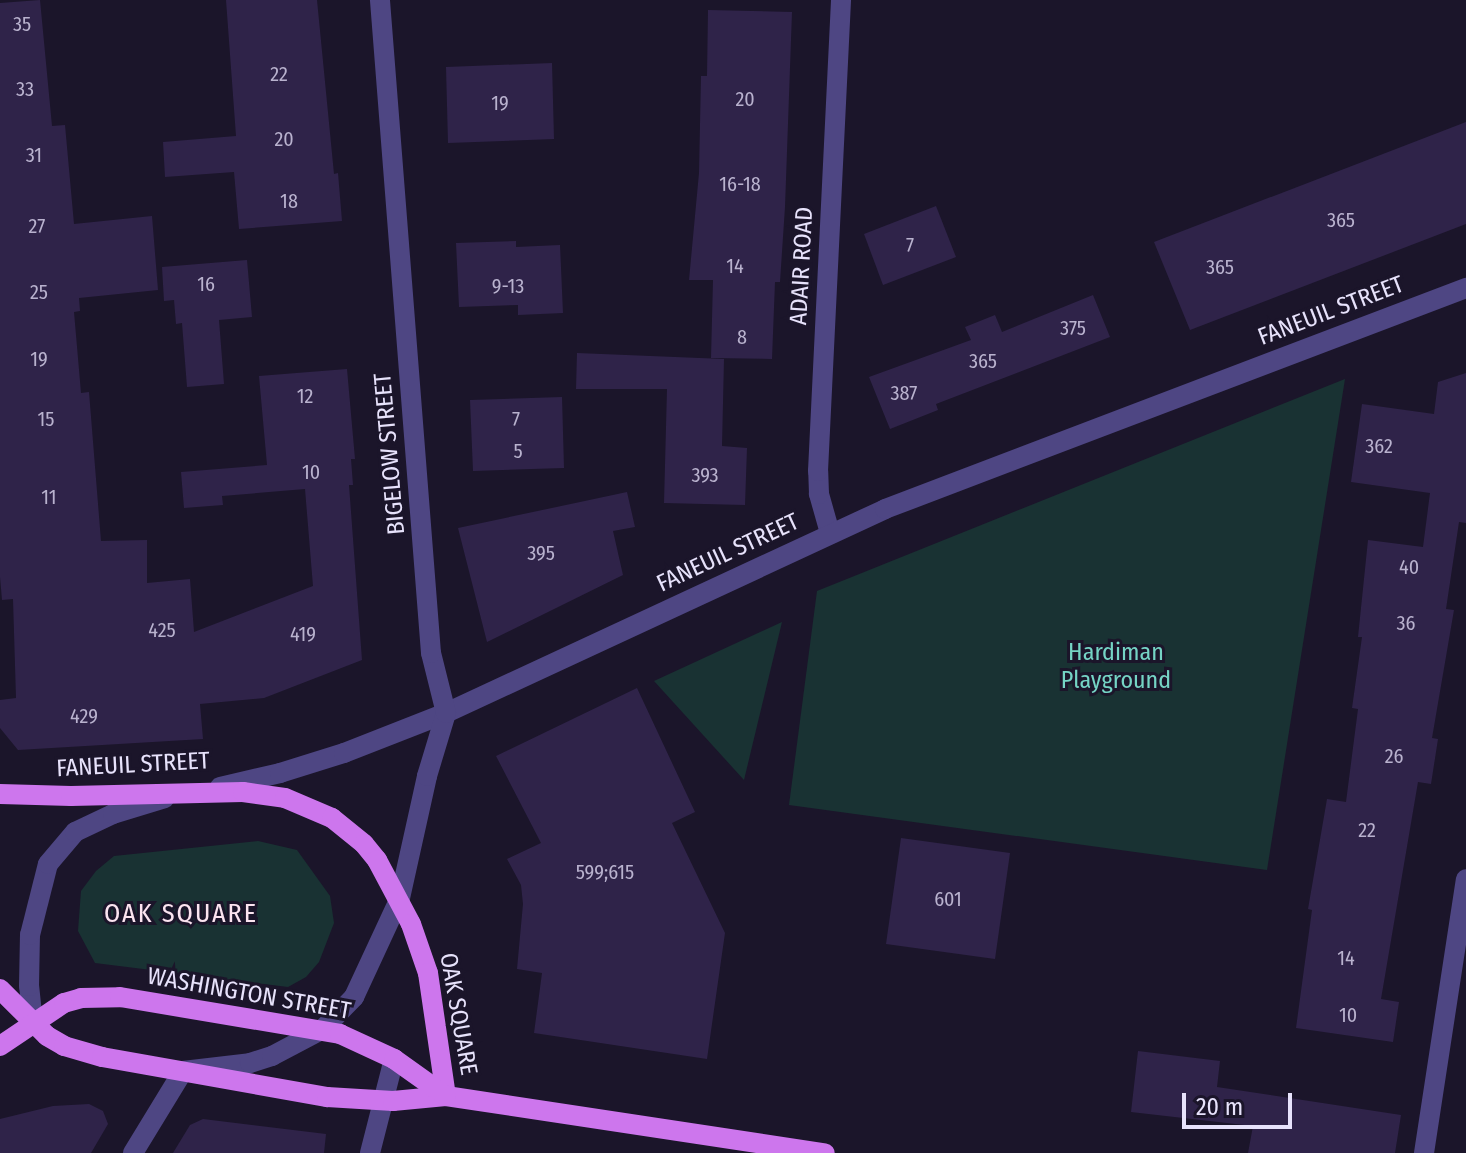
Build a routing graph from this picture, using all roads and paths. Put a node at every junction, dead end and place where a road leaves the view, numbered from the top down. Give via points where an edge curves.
1 (380, 0) edge
2 (841, 0) edge
3 (1466, 288) edge
4 (830, 533) junction
5 (446, 713) junction
6 (188, 792) junction
7 (0, 794) edge
8 (1466, 879) edge
9 (400, 898) junction
10 (0, 989) edge
11 (33, 1023) junction
12 (323, 1029) junction
13 (0, 1046) edge
14 (394, 1059) junction
15 (183, 1071) junction
16 (446, 1096) junction
17 (385, 1101) junction
18 (133, 1153) edge
19 (370, 1153) edge
20 (825, 1153) edge
21 (1424, 1153) edge

1 - 5 street, BIGELOW STREET via 431,653
2 - 4 street, ADAIR ROAD via 818,471
3 - 4 street, FANEUIL STREET
4 - 5 street, FANEUIL STREET
5 - 6 street, FANEUIL STREET via 280,773
5 - 9 street
6 - 7 main road, FANEUIL STREET
6 - 9 main road, OAK SQUARE via 265,794 320,812 364,844
6 - 11 street, OAK SQUARE via 100,820 75,832 56,850 41,880 30,935
8 - 21 street
9 - 12 street via 354,997
9 - 16 main road, OAK SQUARE via 428,973
10 - 11 main road, WASHINGTON STREET
11 - 12 main road, WASHINGTON STREET via 64,1003 101,996
11 - 13 main road
11 - 15 main road, WASHINGTON STREET via 80,1052
12 - 14 main road, WASHINGTON STREET
12 - 15 street via 250,1063
14 - 16 main road, WASHINGTON STREET
14 - 17 street
15 - 17 main road, WASHINGTON STREET via 327,1097
15 - 18 street
16 - 17 main road, WASHINGTON STREET
16 - 20 main road, WASHINGTON STREET
17 - 19 street

